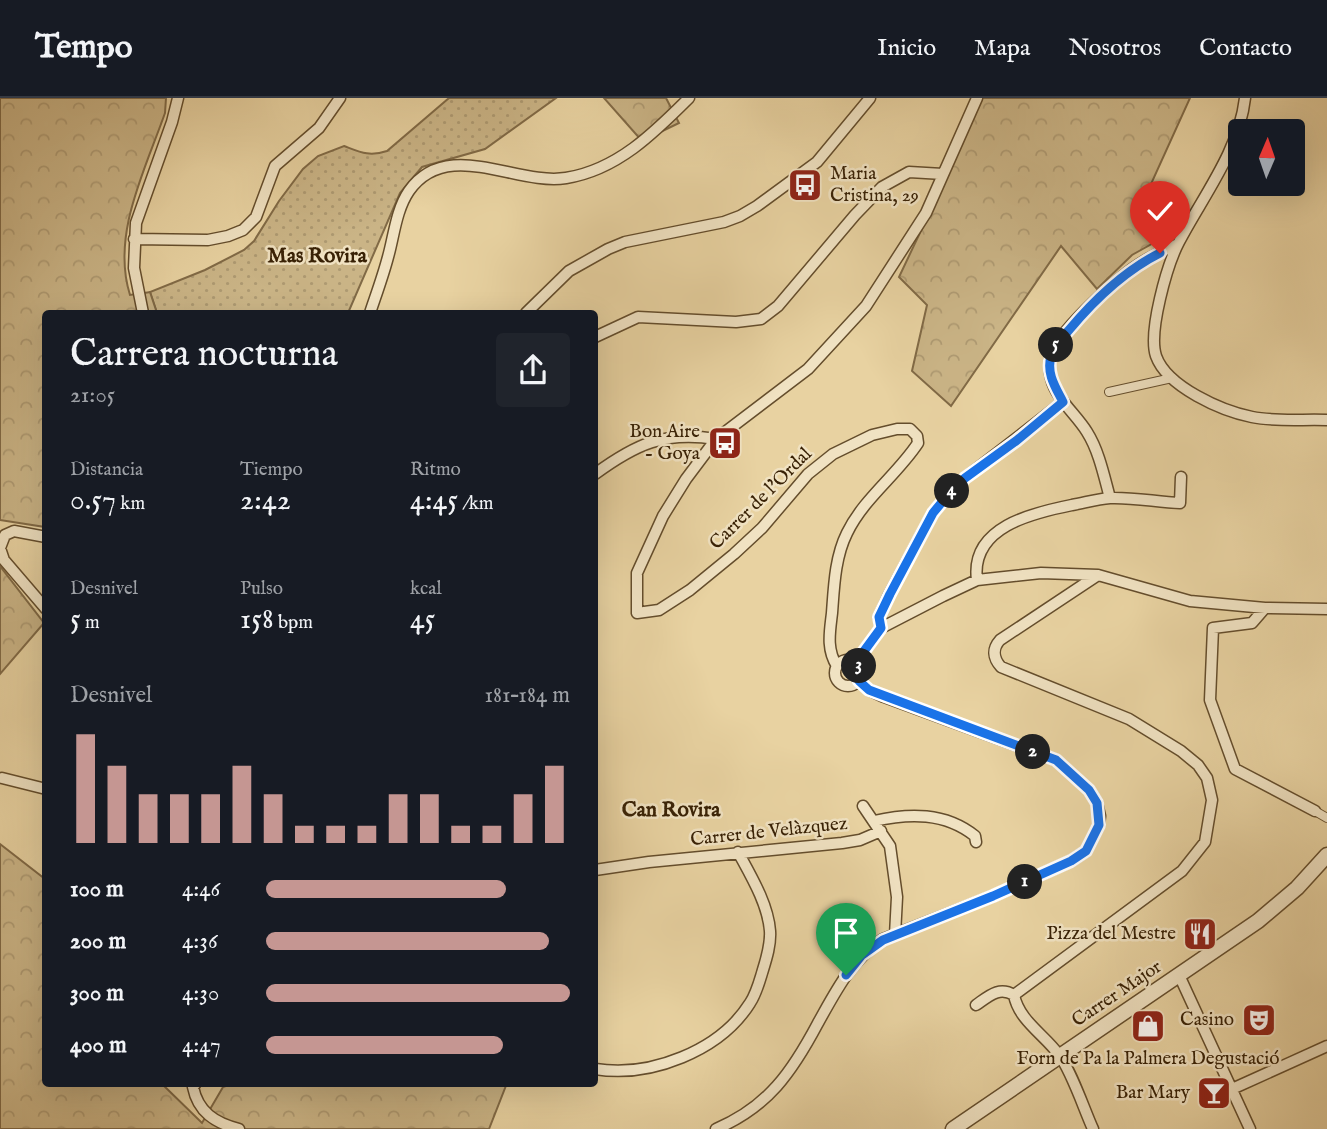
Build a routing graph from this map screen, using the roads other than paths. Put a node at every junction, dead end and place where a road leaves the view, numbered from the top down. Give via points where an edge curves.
1 (178, 98) edge
2 (340, 98) edge
3 (689, 98) edge
4 (870, 98) edge
5 (977, 98) edge
6 (1245, 98) edge
7 (943, 174) junction
8 (134, 239) junction
9 (1178, 244) junction
10 (142, 310) edge
11 (371, 310) edge
12 (529, 310) edge
13 (598, 336) edge
14 (1172, 378) junction
15 (1108, 392) dead end
16 (1063, 402) junction
17 (1327, 420) edge
18 (716, 439) junction
19 (598, 472) edge
20 (1181, 477) dead end
21 (1110, 498) junction
22 (42, 536) edge
23 (1098, 575) junction
24 (977, 580) junction
25 (42, 604) edge
26 (1265, 608) junction
27 (1327, 609) edge
28 (881, 628) junction
29 (856, 662) junction
30 (837, 666) junction
31 (859, 681) junction
32 (2, 778) dead end
33 (42, 788) edge
34 (863, 806) dead end
35 (1315, 811) joint
36 (1327, 818) edge
37 (874, 821) junction
38 (881, 831) junction
39 (976, 842) dead end
40 (738, 852) junction
41 (1327, 855) edge
42 (598, 870) edge
43 (895, 935) junction
44 (1179, 975) junction
45 (1014, 995) junction
46 (976, 1005) dead end
47 (1327, 1046) edge
48 (1060, 1056) junction
49 (598, 1070) edge
50 (195, 1087) edge
51 (1232, 1089) junction
52 (239, 1129) edge
53 (716, 1129) edge
54 (953, 1129) edge
55 (1093, 1129) edge
56 (1250, 1129) edge

1 - 8 street via 139,211
2 - 8 street via 324,124 275,166 256,217 243,230 208,240
3 - 11 street via 624,156 583,174 545,178 463,165 422,178 409,192 397,220
4 - 12 street via 817,162 757,206 724,222 608,249 569,271
5 - 7 street
6 - 9 street via 1234,142
7 - 13 street via 909,173 883,187 778,306 761,319 638,317
7 - 18 street via 926,213 859,314 808,369
8 - 10 street
9 - 14 street via 1159,303 1154,337 1157,358
9 - 16 street via 1111,285 1055,346 1051,380
14 - 15 street
14 - 17 street via 1202,400 1252,417
16 - 21 street via 1088,434
16 - 28 street via 965,478 933,513 879,617
18 - 19 street via 669,436 629,452
18 - 30 street, Carrer de l'Ordal via 663,516 637,573 637,613 659,610 690,590 762,528 808,474 833,454 872,435 897,429 910,429 917,436 909,457 847,533 835,579 830,636
20 - 21 street via 1180,503
21 - 24 street via 1017,520 987,542 978,557
22 - 25 street via 14,531 5,536 0,548 4,560
23 - 24 street via 1041,573
23 - 26 street via 1191,601
23 - 45 street via 1000,640 994,657 1000,667 1129,719 1198,765 1207,778 1212,800 1205,842 1182,871
24 - 28 street
26 - 27 street
26 - 35 street via 1252,623 1213,628 1210,700 1235,769
28 - 29 street
29 - 30 street via 845,660
29 - 31 street via 861,670
30 - 31 street via 836,676 843,684
31 - 43 street via 869,690 1056,760 1089,790 1100,816 1086,851 1071,861
32 - 33 street
34 - 37 street
35 - 36 street
37 - 38 street
37 - 39 street via 917,814 964,827
38 - 40 street, Carrer de Velàzquez via 842,843
38 - 43 street via 890,846 894,871
40 - 42 street, Carrer de Velàzquez
40 - 49 street via 770,931 766,961 752,1001 721,1035 685,1056 629,1070
41 - 44 street, Carrer Major via 1280,904
43 - 53 street via 868,949 854,963 782,1082 755,1108
44 - 48 street, Carrer Major
44 - 51 street
45 - 46 street via 1002,990
45 - 48 street via 1031,1025
47 - 51 street
48 - 54 street, Carrer Major
48 - 55 street
50 - 52 street via 200,1108 223,1125
51 - 56 street

